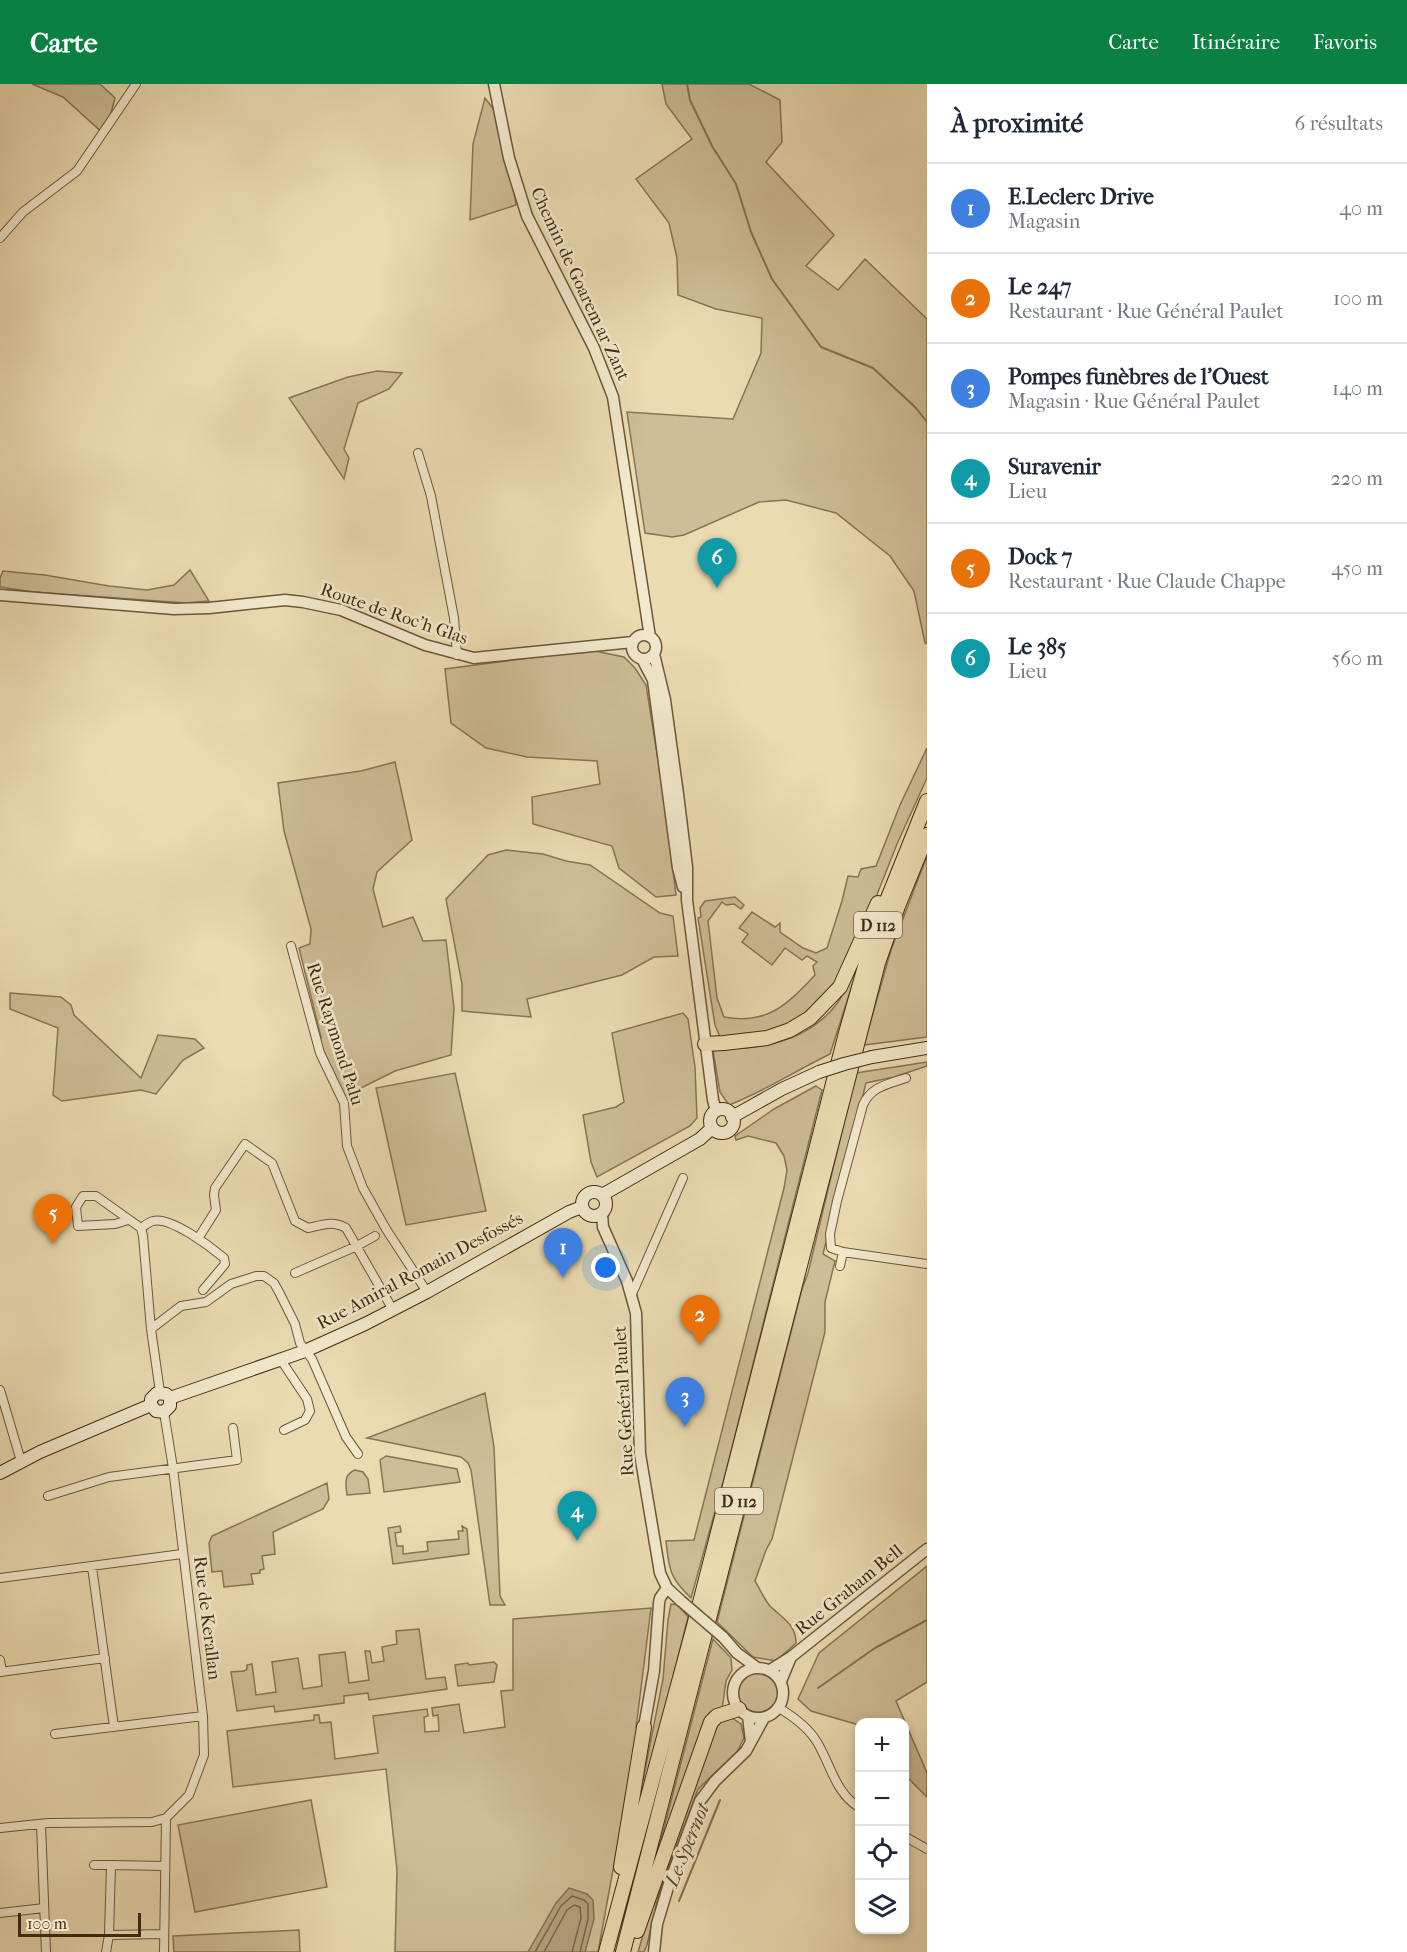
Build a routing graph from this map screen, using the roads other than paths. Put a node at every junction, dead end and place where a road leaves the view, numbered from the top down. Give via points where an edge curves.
1 (136, 84) edge
2 (494, 84) edge
3 (0, 238) edge
4 (418, 453) dead end
5 (0, 595) edge
6 (641, 638) junction
7 (597, 645) junction
8 (654, 654) junction
9 (457, 655) junction
10 (639, 658) junction
11 (926, 804) edge
12 (927, 835) edge
13 (687, 900) junction
14 (291, 946) dead end
15 (705, 1044) junction
16 (927, 1048) edge
17 (906, 1078) dead end
18 (717, 1111) junction
19 (732, 1117) junction
20 (712, 1128) junction
21 (683, 1178) dead end
22 (602, 1195) junction
23 (582, 1207) junction
24 (599, 1219) junction
25 (128, 1220) junction
26 (141, 1228) junction
27 (375, 1236) dead end
28 (199, 1237) junction
29 (357, 1246) junction
30 (843, 1252) junction
31 (927, 1264) edge
32 (840, 1266) dead end
33 (296, 1273) dead end
34 (203, 1290) dead end
35 (427, 1292) junction
36 (632, 1294) junction
37 (393, 1310) junction
38 (151, 1329) junction
39 (305, 1351) junction
40 (281, 1360) junction
41 (0, 1390) edge
42 (165, 1395) junction
43 (151, 1405) junction
44 (164, 1412) junction
45 (233, 1428) dead end
46 (285, 1430) dead end
47 (358, 1454) dead end
48 (21, 1461) junction
49 (173, 1468) junction
50 (0, 1473) edge
51 (48, 1496) dead end
52 (927, 1550) edge
53 (182, 1554) junction
54 (92, 1567) junction
55 (0, 1578) edge
56 (668, 1588) junction
57 (737, 1653) junction
58 (791, 1657) junction
59 (105, 1658) junction
60 (0, 1660) edge
61 (756, 1667) junction
62 (770, 1670) junction
63 (1, 1672) edge
64 (738, 1676) junction
65 (781, 1681) junction
66 (779, 1708) junction
67 (743, 1712) junction
68 (203, 1716) junction
69 (764, 1718) junction
70 (114, 1727) junction
71 (644, 1727) joint
72 (55, 1734) dead end
73 (751, 1742) junction
74 (855, 1803) edge
75 (166, 1818) junction
76 (41, 1824) junction
77 (0, 1828) edge
78 (909, 1839) edge
79 (927, 1849) edge
80 (93, 1865) dead end
81 (111, 1865) junction
82 (165, 1866) junction
83 (44, 1908) junction
84 (0, 1913) edge
85 (612, 1929) junction
86 (164, 1934) junction
87 (109, 1935) junction
88 (46, 1952) edge
89 (106, 1952) edge
90 (164, 1952) edge
91 (606, 1952) edge
92 (623, 1952) edge
93 (654, 1952) edge

1 - 3 street via 77,171 23,212
2 - 6 street, Chemin de Goarem ar Zant via 509,158 527,216 594,348 613,397 645,606
4 - 9 street via 431,496
5 - 9 street, Route de Roc'h Glas via 174,609 277,600 303,602 341,610
6 - 7 street, Route de Roc'h Glas
6 - 8 street via 656,644
6 - 10 street via 632,647
7 - 9 street, Route de Roc'h Glas via 494,657
7 - 10 street, Route de Roc'h Glas
8 - 10 street
8 - 13 street via 665,700 678,794
10 - 13 street via 653,680 678,868
11 - 15 highway via 840,987 810,1018 790,1030 767,1038
11 - 85 highway, D 112 via 875,935 843,1043
12 - 92 highway, D 112 via 878,963
13 - 15 street
14 - 35 street, Rue Raymond Palu via 320,1053 344,1103 347,1146 363,1188
15 - 18 street
16 - 19 main road, bridge via 872,1057 819,1072
17 - 30 street via 873,1090 863,1105 831,1234 831,1248
18 - 19 main road via 724,1110
18 - 20 main road via 711,1117
19 - 20 main road via 733,1125 727,1132
20 - 22 main road via 700,1140
21 - 36 street
22 - 23 main road via 586,1195
22 - 24 main road via 606,1204
23 - 24 main road
23 - 35 main road, Rue Amiral Romain Desfossés
24 - 36 street, Rue Général Paulet
25 - 25 street via 96,1196 83,1196 76,1207 78,1226
25 - 26 street
26 - 28 street via 152,1221 162,1221
26 - 38 street
27 - 29 street
28 - 29 street via 216,1210 215,1188 245,1144 272,1162 295,1221 308,1228 338,1223
28 - 34 street via 224,1258 225,1264
29 - 33 street
29 - 37 street
30 - 31 street
30 - 32 street
35 - 37 main road, Rue Amiral Romain Desfossés
36 - 56 street, Rue Général Paulet via 637,1328 640,1454 660,1573
37 - 39 main road, Rue Amiral Romain Desfossés
38 - 39 street via 181,1306 206,1302 231,1284 264,1276 279,1292
38 - 42 street
39 - 40 main road, Rue Amiral Romain Desfossés
39 - 47 street
40 - 42 main road, Rue Amiral Romain Desfossés
40 - 46 street via 307,1399 310,1411 305,1420
41 - 48 street
42 - 43 main road via 152,1396
42 - 44 main road via 170,1406
43 - 44 main road
43 - 48 main road
44 - 49 street, Rue de Kerallan
45 - 49 street via 237,1460
48 - 50 main road
49 - 51 street via 109,1477
49 - 53 street, Rue de Kerallan
52 - 58 street, Rue Graham Bell
53 - 54 street
53 - 68 street, Rue de Kerallan
54 - 55 street
54 - 59 street
56 - 57 street, Rue Général Paulet, bridge
56 - 71 street via 659,1603 654,1671
57 - 61 street, Rue Général Paulet
57 - 64 street
58 - 62 street, Rue Graham Bell
58 - 65 street, Rue Graham Bell
59 - 63 street
59 - 70 street
60 - 63 street
61 - 62 street
61 - 64 street
62 - 65 street
64 - 67 street via 733,1698
65 - 66 street via 784,1696
66 - 69 street
66 - 74 street via 801,1722 817,1742 835,1783
67 - 69 street
67 - 73 street
67 - 92 highway via 717,1716 711,1722 637,1931
68 - 70 street
68 - 75 street, Rue de Kerallan via 204,1755 198,1774 189,1795
69 - 73 street
70 - 72 street
71 - 85 highway
73 - 93 street via 700,1801 669,1884 657,1924
75 - 76 street via 152,1822
75 - 82 street
76 - 77 street
76 - 83 street
78 - 79 street
80 - 81 street
81 - 82 street
81 - 87 street
82 - 86 street
83 - 84 street
83 - 88 street
85 - 91 highway, D 112
86 - 87 street
86 - 90 street
87 - 89 street

